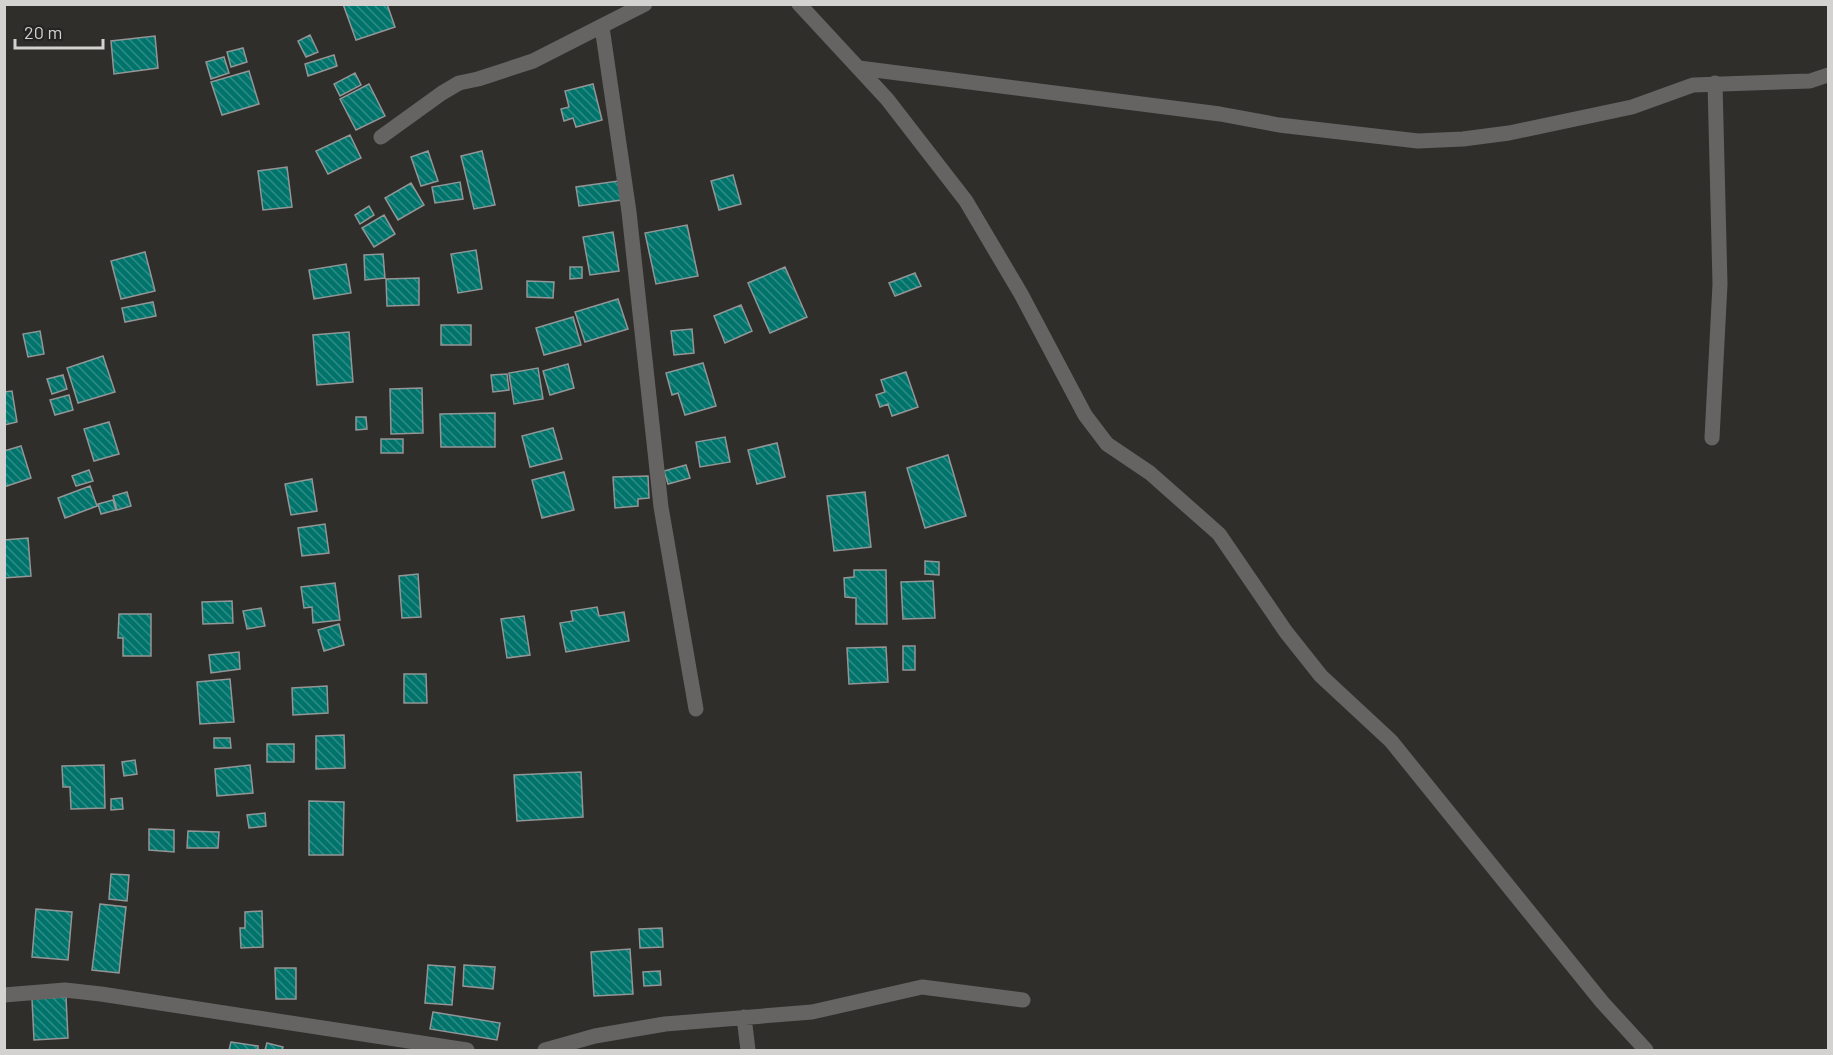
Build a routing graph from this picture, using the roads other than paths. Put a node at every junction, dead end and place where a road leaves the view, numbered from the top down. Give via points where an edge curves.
1 (645, 4) edge
2 (799, 4) edge
3 (602, 27) junction
4 (859, 68) junction
5 (1828, 75) edge
6 (1715, 83) junction
7 (381, 137) dead end
8 (1712, 438) dead end
9 (696, 709) dead end
10 (4, 995) edge
11 (1023, 1000) dead end
12 (744, 1017) junction
13 (467, 1050) edge
14 (546, 1050) edge
15 (748, 1050) edge
16 (1646, 1050) edge

1 - 3 street
2 - 4 street
3 - 7 street via 533,61 459,83
3 - 9 street via 629,212 661,507
4 - 6 street via 1418,141 1509,133 1632,108 1693,85
4 - 16 street via 966,201 1085,415 1107,444 1150,473 1219,534 1321,676 1391,741 1602,1002
5 - 6 street via 1810,81
6 - 8 street via 1720,284
10 - 13 street via 65,990 102,994
11 - 12 street via 922,987 812,1012
12 - 14 street via 653,1026
12 - 15 street

